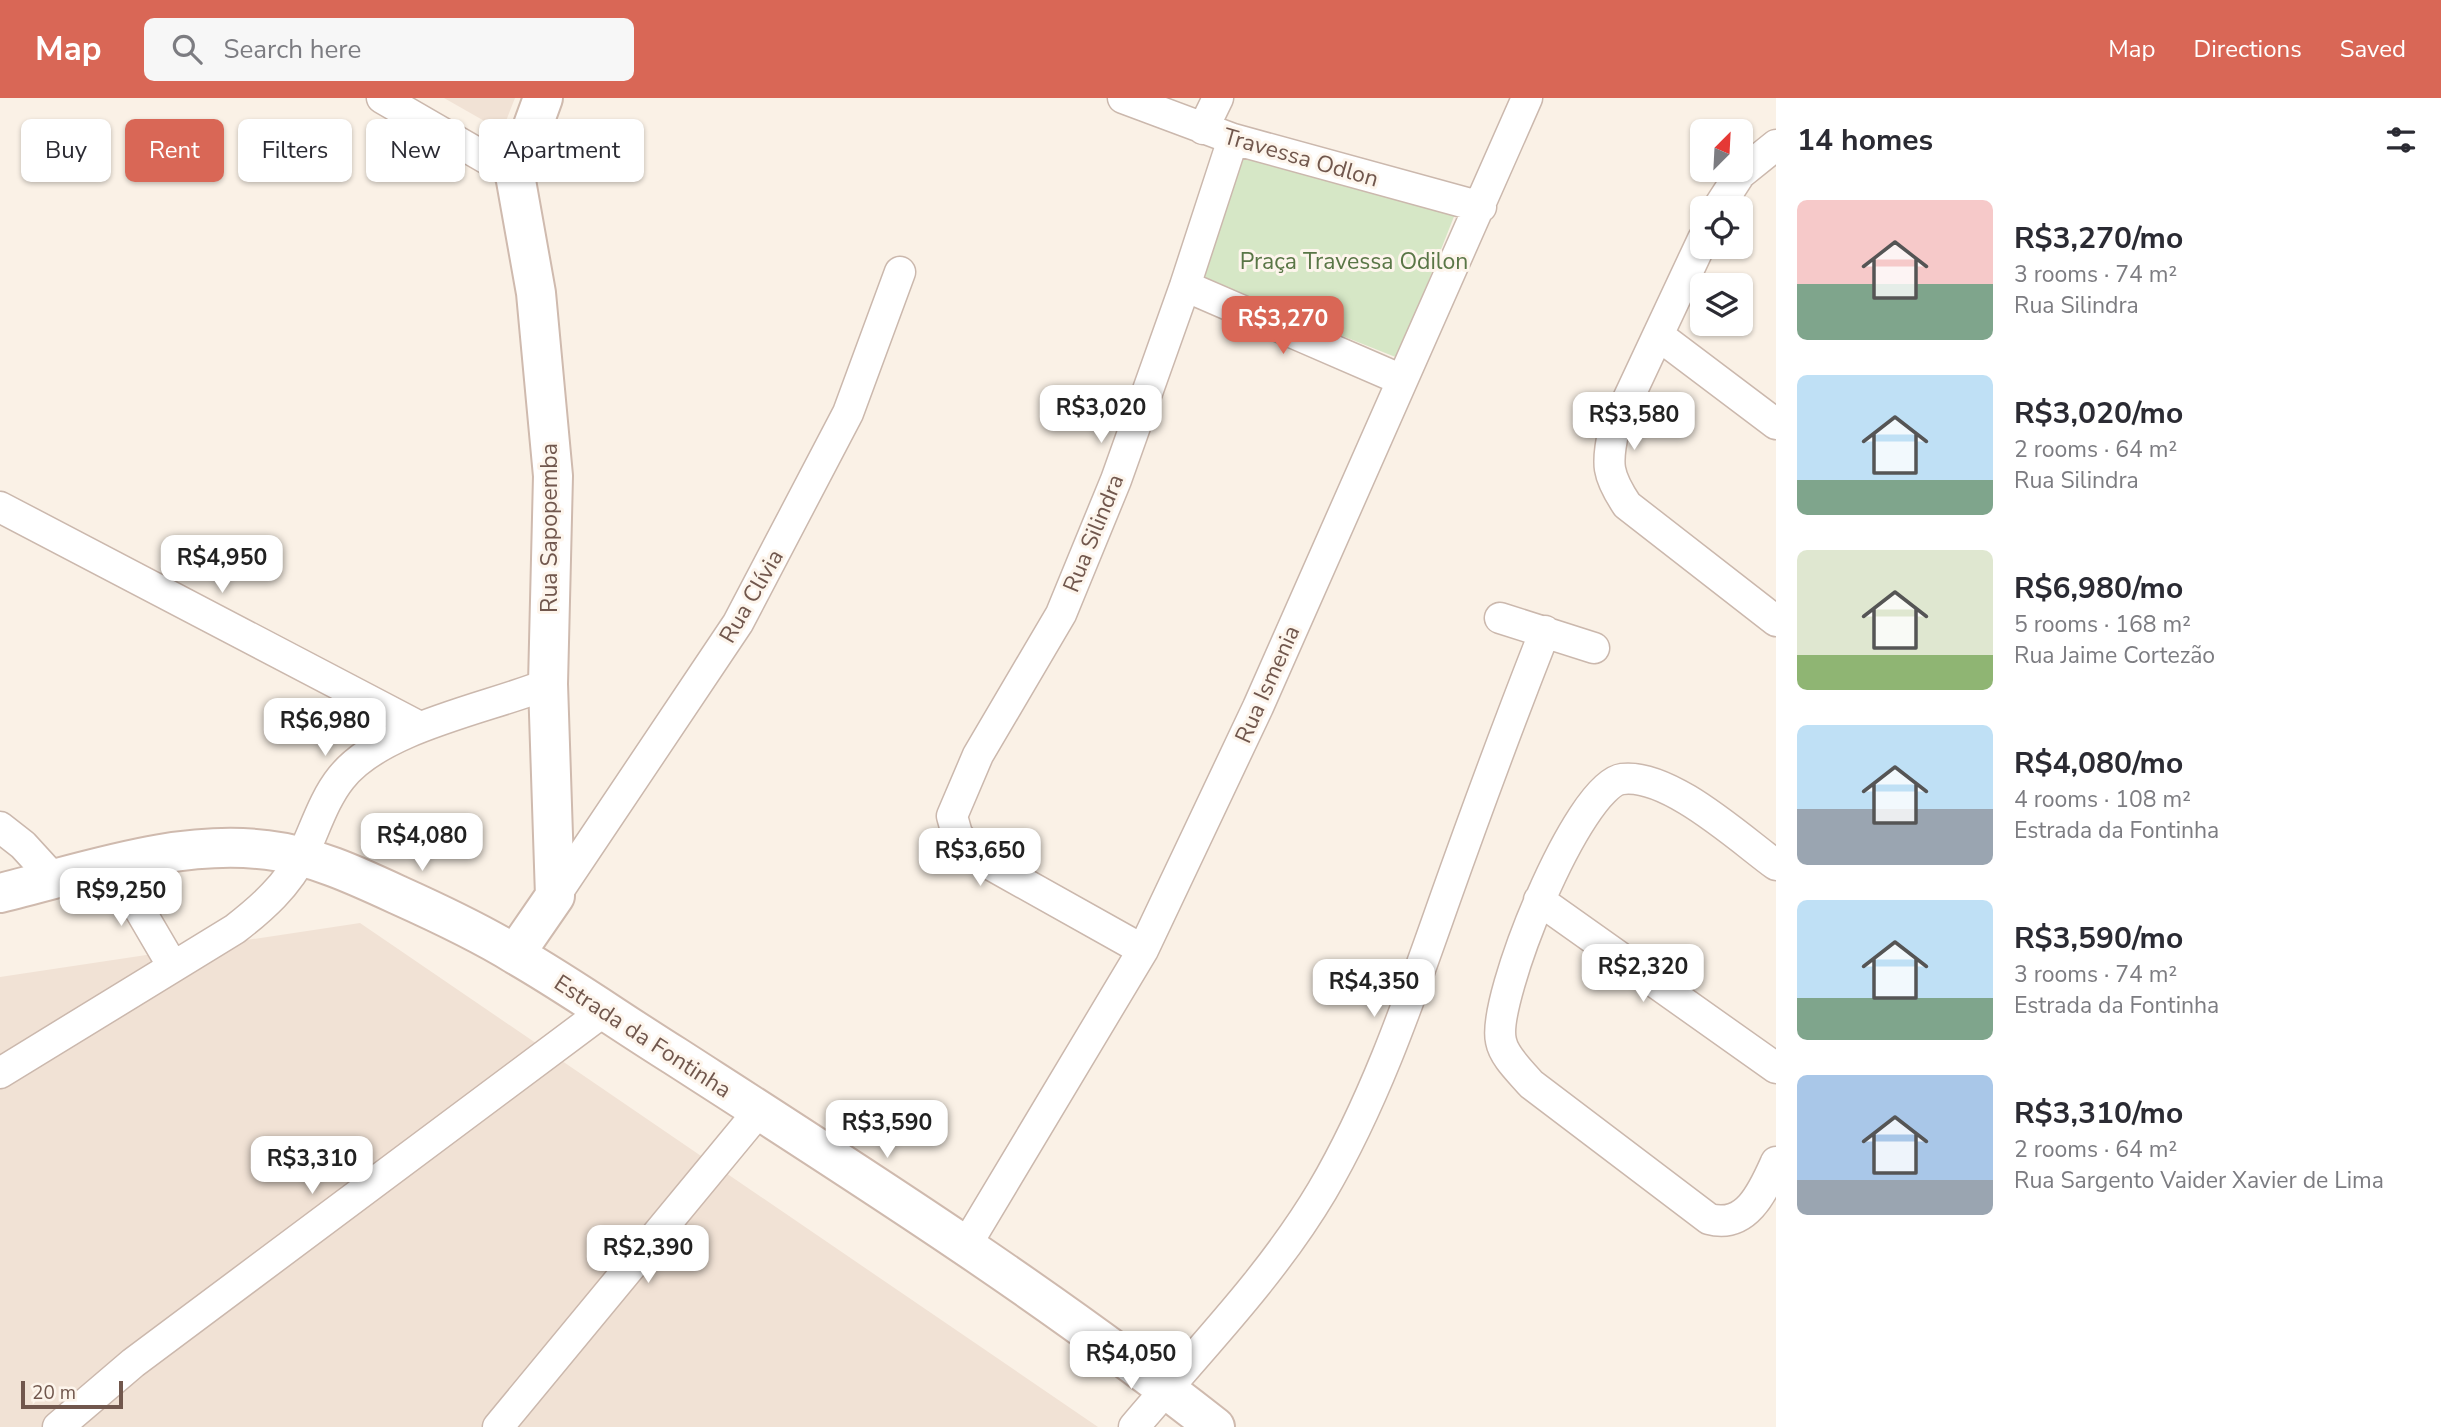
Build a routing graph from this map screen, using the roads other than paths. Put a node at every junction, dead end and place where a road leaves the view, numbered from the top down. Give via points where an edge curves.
1 (382, 98) edge
2 (543, 98) edge
3 (1123, 98) edge
4 (1218, 98) edge
5 (1527, 98) edge
6 (535, 119) edge
7 (1203, 129) junction
8 (1233, 139) junction
9 (1776, 145) edge
10 (479, 154) edge
11 (516, 182) edge
12 (1726, 196) edge
13 (1481, 207) junction
14 (1694, 259) edge
15 (900, 272) dead end
16 (1185, 286) junction
17 (1658, 335) junction
18 (1402, 380) junction
19 (1776, 424) edge
20 (0, 507) edge
21 (1500, 618) dead end
22 (1776, 621) edge
23 (1545, 631) junction
24 (1594, 648) dead end
25 (548, 684) junction
26 (421, 727) junction
27 (0, 827) edge
28 (301, 857) junction
29 (1776, 865) edge
30 (114, 866) junction
31 (55, 880) junction
32 (0, 893) edge
33 (555, 896) junction
34 (1539, 900) junction
35 (1143, 950) junction
36 (515, 954) junction
37 (172, 965) junction
38 (604, 1011) junction
39 (1776, 1068) edge
40 (0, 1073) edge
41 (760, 1111) junction
42 (1776, 1162) edge
43 (965, 1247) junction
44 (1166, 1389) junction
45 (58, 1427) edge
46 (498, 1427) edge
47 (1134, 1427) edge
48 (1215, 1427) edge

1 - 10 street
2 - 6 main road
3 - 7 street, Travessa Odlon
4 - 7 street
5 - 13 street, Rua Ismenia
7 - 8 street, Travessa Odlon
8 - 13 street, Travessa Odlon
8 - 16 street, Rua Silindra
9 - 12 street via 1740,174
11 - 25 main road, Rua Sapopemba via 536,293 553,476
13 - 18 street, Rua Ismenia
14 - 17 street
15 - 33 street, Rua Clívia via 848,413 744,612
16 - 18 street
16 - 35 street, Rua Silindra via 1116,480 1060,614 978,755 952,816 964,843 993,866
17 - 19 street
17 - 22 street via 1614,429 1607,458 1612,482 1627,505
18 - 35 street, Rua Ismenia via 1258,707
20 - 26 street
21 - 23 street
23 - 24 street
23 - 44 street via 1412,993 1361,1115 1322,1191 1279,1254
25 - 26 street
25 - 33 main road, Rua Sapopemba
26 - 28 street via 366,754 341,778
27 - 31 street
28 - 30 main road, Estrada da Fontinha via 225,846 165,852
28 - 36 main road, Estrada da Fontinha via 363,878
28 - 37 street via 259,911
29 - 34 street via 1672,791 1640,779 1619,779 1583,814
30 - 31 main road, Estrada da Fontinha
30 - 37 street
31 - 32 main road, Estrada da Fontinha
33 - 36 main road
34 - 39 street
34 - 42 street via 1501,1011 1501,1042 1523,1075 1709,1219 1733,1220 1749,1209 1763,1192
35 - 43 street, Rua Ismenia
36 - 38 main road, Estrada da Fontinha
37 - 40 street
38 - 41 main road, Estrada da Fontinha
38 - 45 street via 176,1330
41 - 43 main road, Estrada da Fontinha
41 - 46 street
43 - 44 main road, Estrada da Fontinha
44 - 47 street
44 - 48 main road, Estrada da Fontinha

